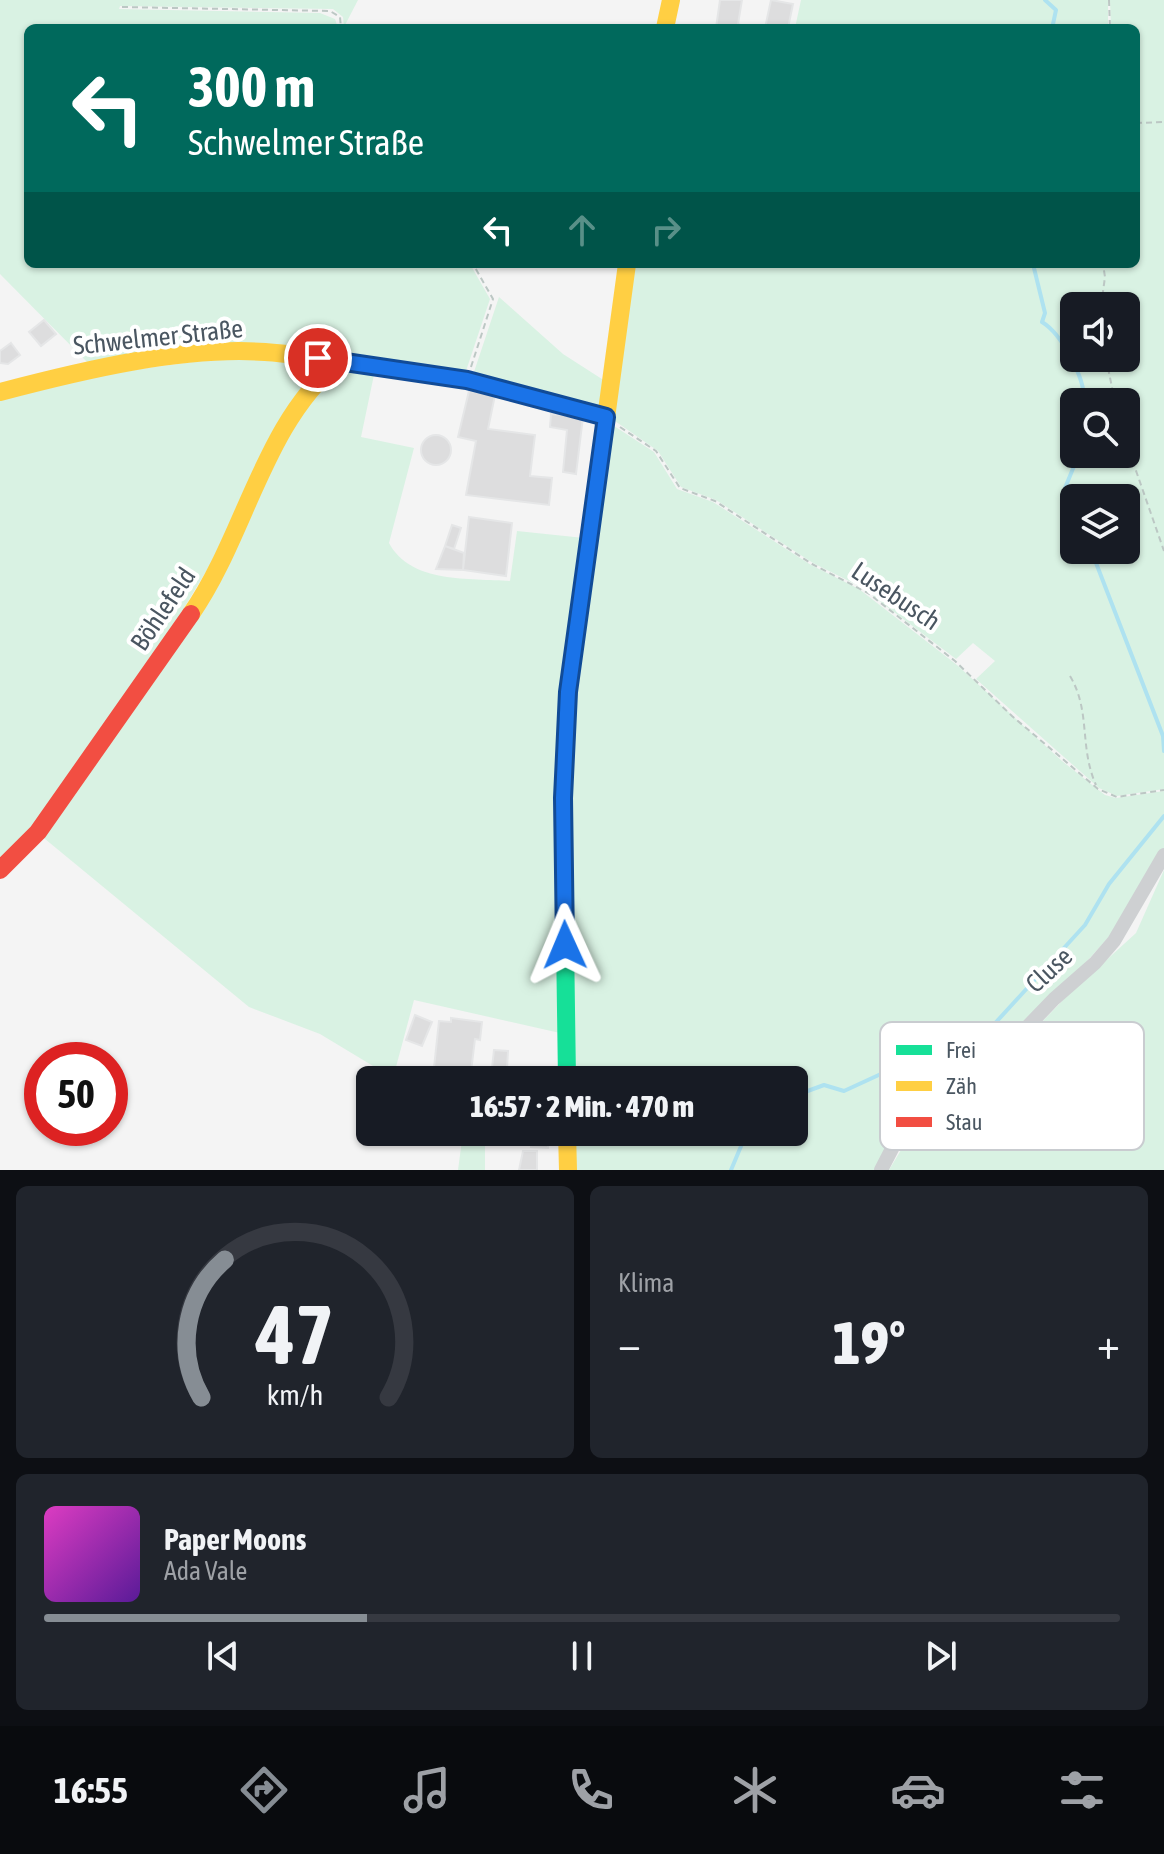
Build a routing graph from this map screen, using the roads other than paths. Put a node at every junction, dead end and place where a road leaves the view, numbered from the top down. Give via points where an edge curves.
1 (671, 0) edge
2 (666, 24) edge
3 (626, 268) edge
4 (340, 361) junction
5 (0, 392) edge
6 (606, 417) junction
7 (1164, 855) edge
8 (0, 870) edge
9 (1032, 1022) edge
10 (567, 1066) edge
11 (567, 1146) edge
12 (891, 1150) edge
13 (568, 1170) edge
14 (881, 1170) edge

1 - 2 street
3 - 6 street
4 - 5 street, Schwelmer Straße via 263,352 192,356 94,367
4 - 6 street, Schwelmer Straße via 467,380
4 - 8 street, Böhlefeld via 308,391 214,581 38,832
6 - 10 street via 564,742
7 - 9 street, Cluse via 1114,941
11 - 13 street
12 - 14 street, Cluse

